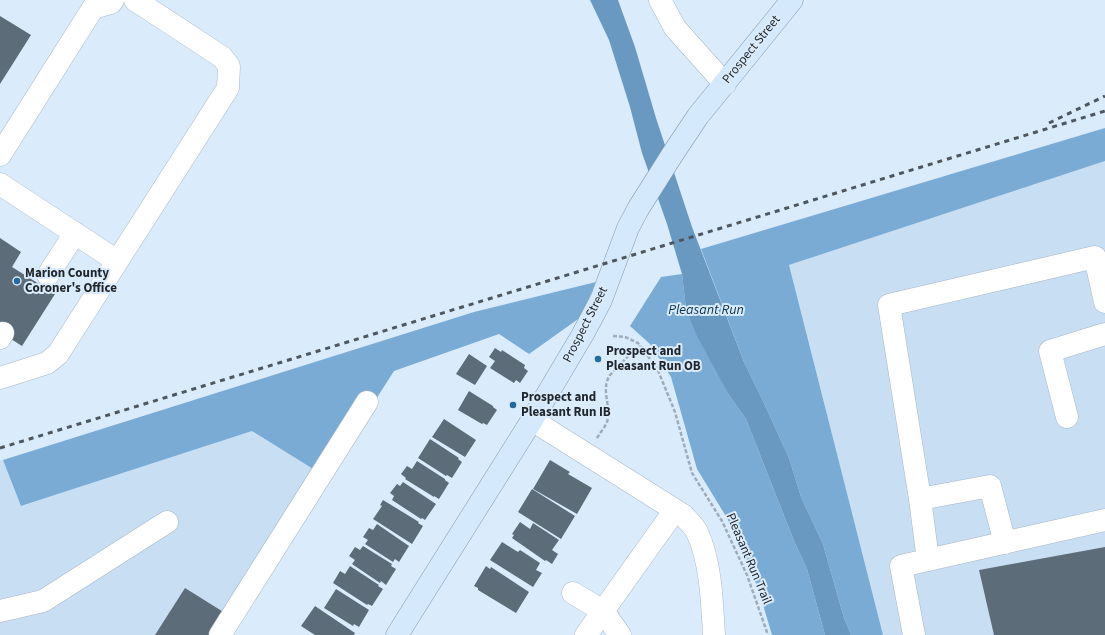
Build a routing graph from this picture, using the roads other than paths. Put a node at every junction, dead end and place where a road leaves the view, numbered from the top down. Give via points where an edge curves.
1 (113, 0) edge
2 (135, 0) edge
3 (660, 0) edge
4 (792, 0) edge
5 (725, 84) junction
6 (0, 155) edge
7 (0, 184) edge
8 (75, 233) junction
9 (117, 261) junction
10 (48, 275) dead end
11 (1105, 302) edge
12 (1105, 334) edge
13 (0, 374) edge
14 (0, 378) edge
15 (367, 402) dead end
16 (1067, 417) dead end
17 (532, 420) junction
18 (920, 499) junction
19 (675, 510) junction
20 (1105, 520) edge
21 (167, 522) dead end
22 (1005, 543) junction
23 (928, 560) junction
24 (573, 593) dead end
25 (0, 611) edge
26 (603, 611) junction
27 (220, 635) edge
28 (397, 635) edge
29 (586, 635) edge
30 (620, 635) edge
31 (714, 635) edge
32 (914, 635) edge

1 - 6 street via 94,8
2 - 9 street via 222,57 229,66 228,88
3 - 5 street via 675,28
4 - 5 main road, Prospect Street
5 - 17 main road, Prospect Street via 698,116 638,209 628,228 601,300
7 - 8 street
8 - 9 street
8 - 10 street
9 - 14 street via 58,354 47,364
11 - 18 street via 1095,257 889,305
12 - 16 street via 1050,351
13 - 14 street
15 - 27 street
17 - 19 street
17 - 28 main road, Prospect Street
18 - 22 street via 990,486
18 - 23 street
19 - 26 street
19 - 31 street via 696,530 705,557
20 - 22 street
21 - 25 street via 43,601
22 - 23 street
23 - 32 street via 901,566
24 - 26 street
26 - 29 street
26 - 30 street

